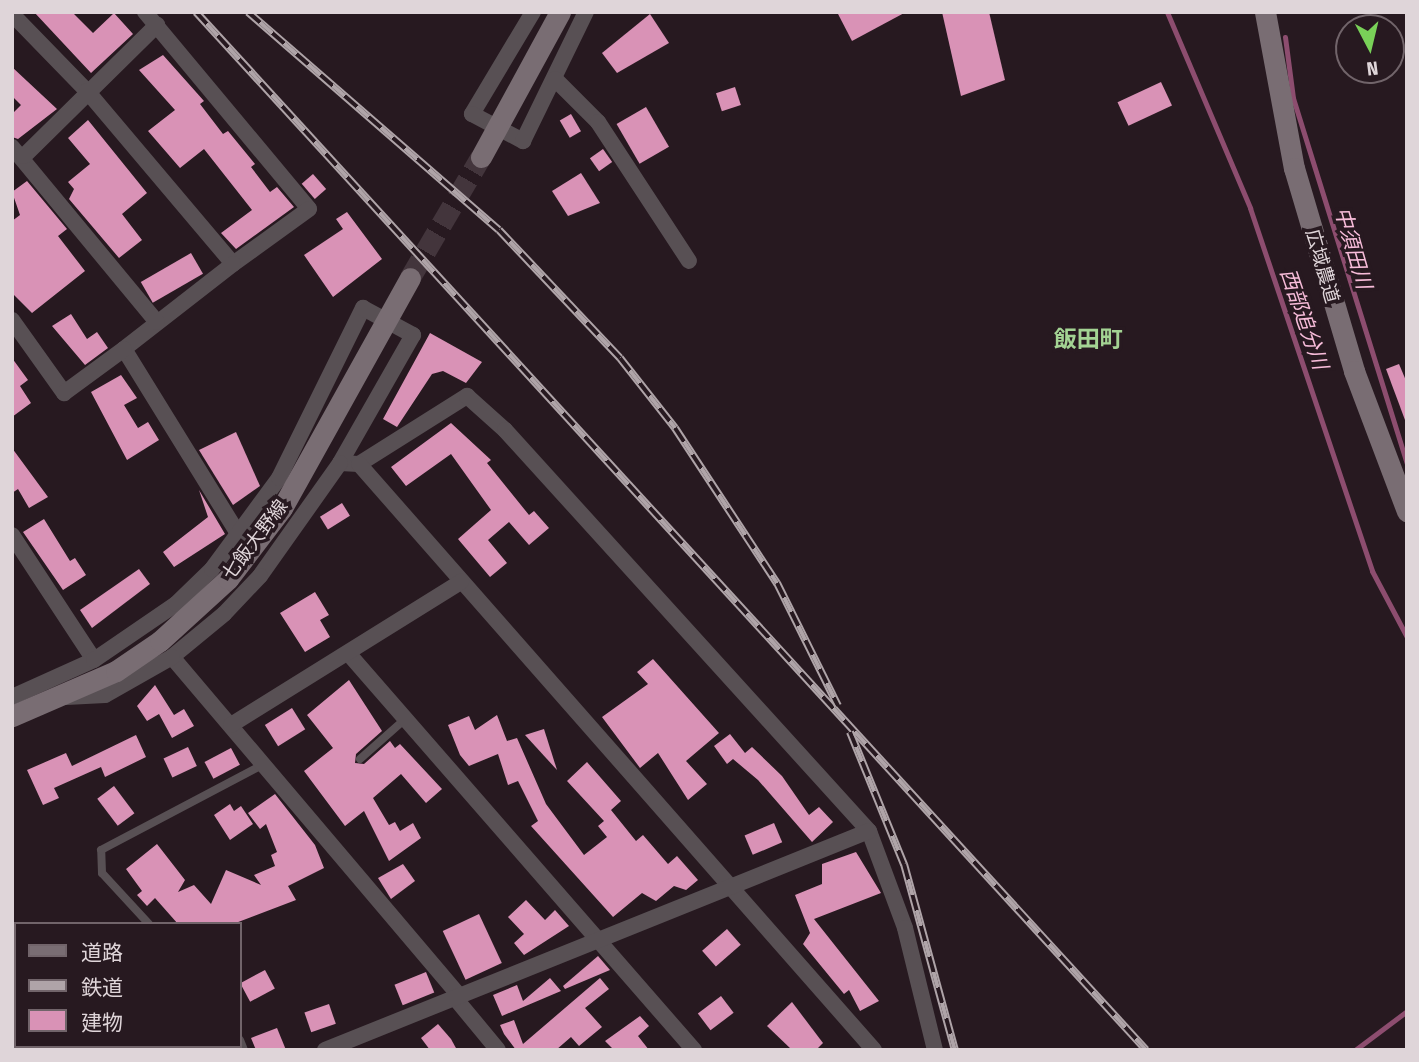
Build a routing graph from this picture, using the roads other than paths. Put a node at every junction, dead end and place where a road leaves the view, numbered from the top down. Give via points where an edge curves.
1 (145, 12) edge
2 (533, 12) edge
3 (560, 12) edge
4 (586, 12) edge
5 (1265, 12) edge
6 (12, 14) edge
7 (157, 25) junction
8 (555, 79) junction
9 (87, 90) junction
10 (18, 151) edge
11 (481, 157) tunnel mouth
12 (689, 261) dead end
13 (233, 264) junction
14 (410, 278) tunnel mouth
15 (12, 320) edge
16 (157, 323) junction
17 (124, 349) junction
18 (340, 463) junction
19 (359, 464) junction
20 (1407, 511) edge
21 (12, 535) edge
22 (239, 535) junction
23 (461, 582) junction
24 (348, 653) junction
25 (172, 657) junction
26 (94, 660) junction
27 (12, 697) edge
28 (63, 697) junction
29 (12, 716) edge
30 (405, 719) junction
31 (231, 725) junction
32 (360, 759) dead end
33 (262, 765) junction
34 (869, 831) junction
35 (726, 883) junction
36 (147, 922) edge
37 (595, 939) junction
38 (458, 997) junction
39 (330, 1049) edge
40 (498, 1050) edge
41 (694, 1050) edge
42 (874, 1050) edge
43 (935, 1050) edge

1 - 7 street
2 - 8 street via 472,114 523,141
3 - 11 main road
4 - 8 street
5 - 20 main road, 広域農道 via 1276,94 1298,181 1353,371
6 - 9 street
7 - 9 street
7 - 13 street via 309,209
8 - 12 street via 598,122
9 - 10 street
9 - 13 street
10 - 16 street
13 - 16 street
14 - 28 main road, 七飯大野線 via 282,508 228,579 160,641
15 - 17 street via 64,393
16 - 17 street
17 - 22 street
18 - 19 street
18 - 22 street via 413,335 363,308 279,478
18 - 25 street via 260,576
19 - 23 street
19 - 34 street via 467,396
21 - 26 street
22 - 26 street via 176,604
23 - 24 street
23 - 35 street
24 - 30 street
24 - 31 street
25 - 28 street via 105,695
25 - 31 street
26 - 27 street
28 - 29 main road, 七飯大野線
30 - 32 lane
30 - 37 street
31 - 33 street
33 - 36 lane via 102,850 102,873
33 - 38 street
34 - 35 street
34 - 43 street via 905,928
35 - 37 street
35 - 42 street
37 - 38 street
37 - 41 street
38 - 39 street
38 - 40 street

